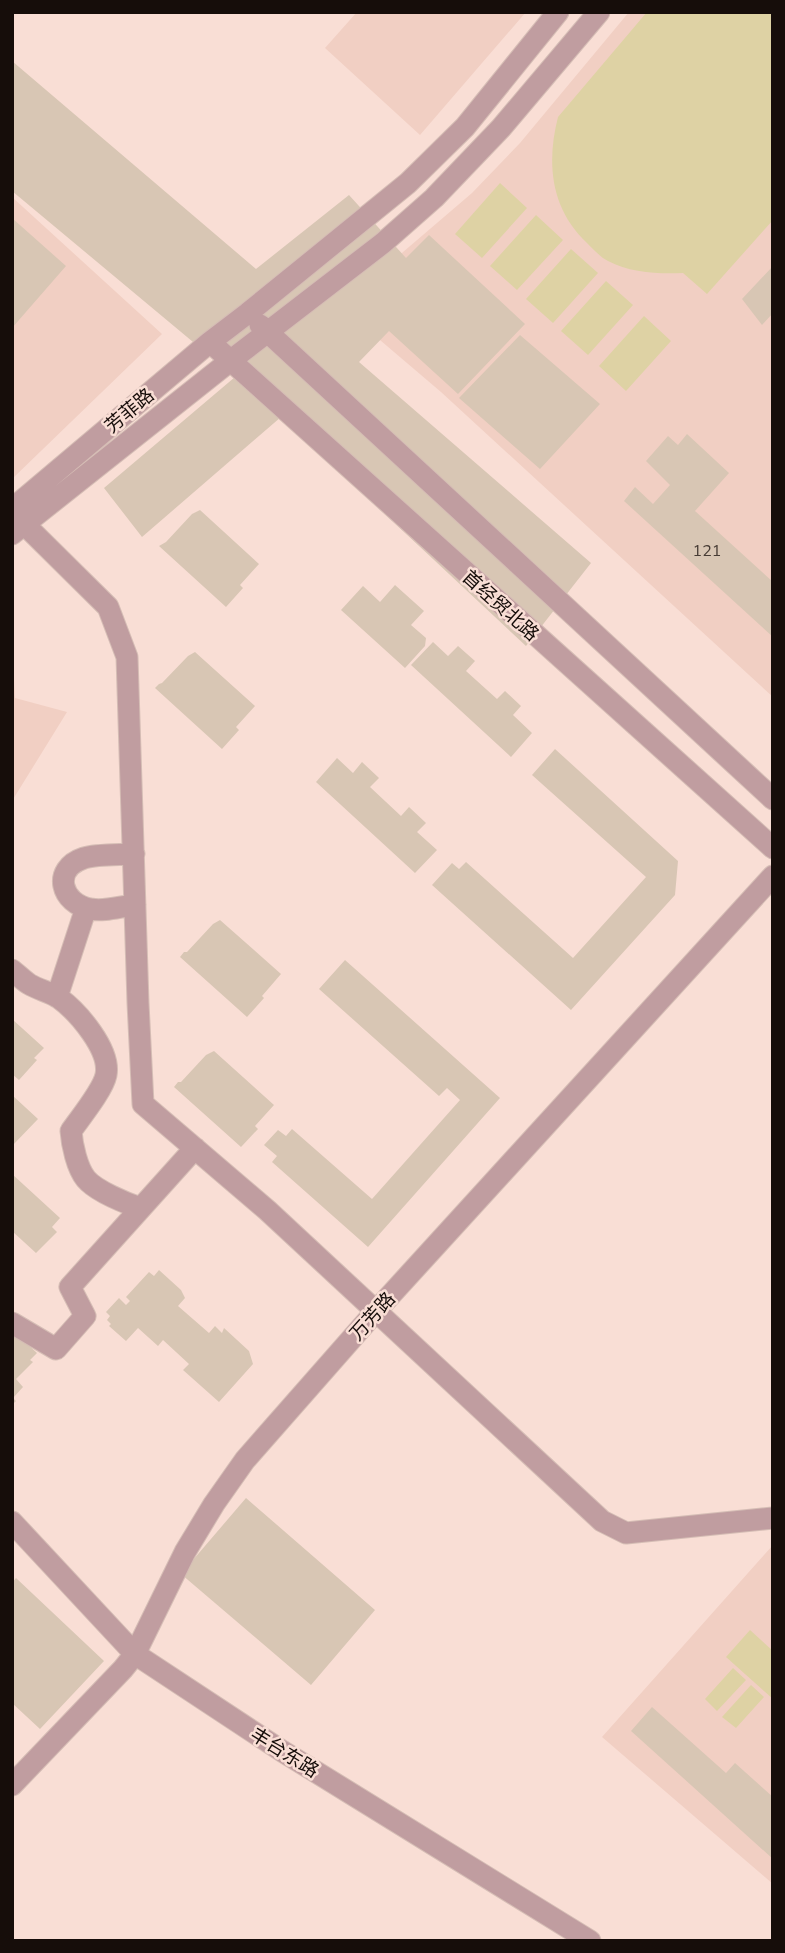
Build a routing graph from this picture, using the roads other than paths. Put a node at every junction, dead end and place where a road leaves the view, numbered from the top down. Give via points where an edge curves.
1 (558, 12) edge
2 (599, 12) edge
3 (362, 222) junction
4 (383, 243) junction
5 (248, 313) junction
6 (268, 332) junction
7 (210, 342) junction
8 (230, 361) junction
9 (15, 520) edge
10 (773, 799) edge
11 (773, 848) edge
12 (134, 854) junction
13 (773, 876) edge
14 (135, 905) junction
15 (86, 908) junction
16 (12, 970) edge
17 (57, 997) junction
18 (195, 1148) junction
19 (141, 1208) junction
20 (376, 1311) junction
21 (12, 1323) edge
22 (773, 1518) edge
23 (12, 1522) edge
24 (135, 1654) junction
25 (12, 1785) edge
26 (590, 1941) edge

1 - 3 street, 芳菲路 via 465,127
2 - 4 street, 芳菲路 via 501,128
3 - 4 street via 368,237
3 - 5 street, 芳菲路
4 - 6 street, 芳菲路
5 - 6 street
5 - 7 street, 芳菲路
6 - 8 street, 芳菲路
6 - 10 street
7 - 8 street, 首经贸北路
7 - 9 street, 芳菲路
8 - 9 street, 芳菲路
8 - 11 street, 首经贸北路
9 - 12 street via 108,607 127,657
12 - 14 street
12 - 15 street via 86,857 70,865 62,884 69,897
13 - 20 street, 万芳路
14 - 15 street
14 - 18 street via 143,1104
15 - 17 street
16 - 17 street via 28,984
17 - 19 street via 82,1019 106,1065 102,1084 71,1131 73,1151 86,1179 114,1198
18 - 19 street
18 - 20 street
19 - 21 street via 70,1287 85,1316 56,1349
20 - 22 street via 602,1521 626,1533
20 - 24 street, 万芳路 via 229,1481 185,1552
23 - 24 street, 丰台东路
24 - 25 street, 万芳路
24 - 26 street, 丰台东路 via 282,1751

